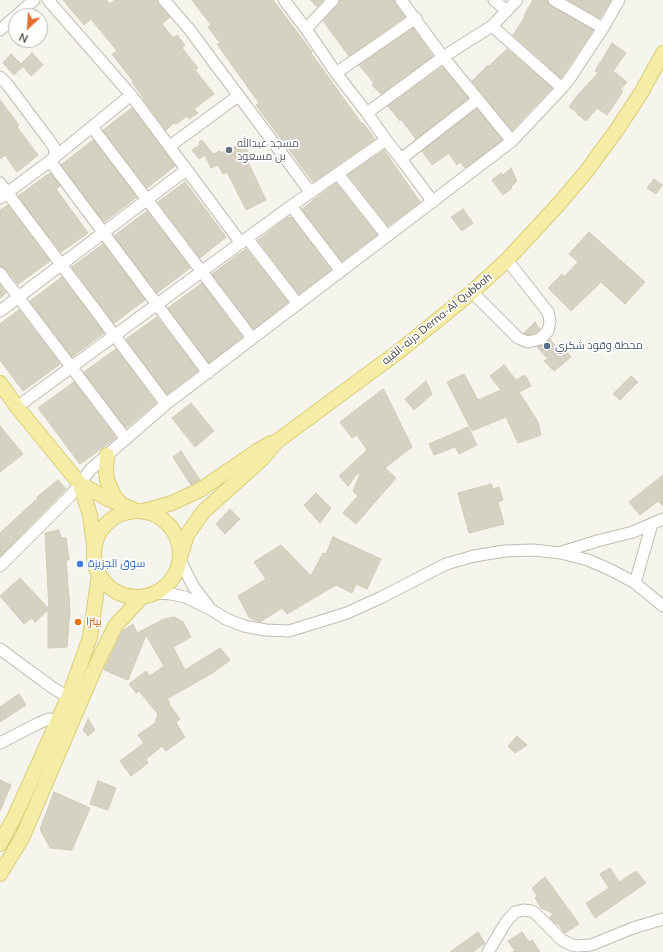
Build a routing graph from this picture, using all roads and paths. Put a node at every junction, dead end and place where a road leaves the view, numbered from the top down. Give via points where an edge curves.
1 (34, 0) edge
2 (48, 0) edge
3 (164, 0) edge
4 (284, 0) edge
5 (333, 0) edge
6 (401, 0) edge
7 (494, 0) edge
8 (517, 0) edge
9 (554, 0) edge
10 (619, 0) edge
11 (25, 8) edge
12 (506, 12) junction
13 (416, 18) junction
14 (8, 23) edge
15 (492, 26) junction
16 (603, 28) junction
17 (306, 29) junction
18 (0, 30) edge
19 (663, 53) edge
20 (443, 57) junction
21 (336, 73) junction
22 (2, 83) edge
23 (562, 88) junction
24 (131, 95) junction
25 (238, 96) junction
26 (477, 100) junction
27 (367, 113) junction
28 (92, 127) junction
29 (386, 140) junction
30 (512, 141) junction
31 (170, 146) junction
32 (52, 158) junction
33 (401, 159) junction
34 (186, 170) junction
35 (338, 174) junction
36 (0, 183) edge
37 (311, 193) junction
38 (4, 195) edge
39 (148, 199) junction
40 (432, 202) junction
41 (291, 206) junction
42 (103, 232) junction
43 (387, 236) junction
44 (244, 240) junction
45 (507, 260) junction
46 (61, 264) junction
47 (202, 271) junction
48 (341, 271) junction
49 (0, 273) edge
50 (472, 292) junction
51 (18, 297) junction
52 (157, 304) junction
53 (298, 304) junction
54 (0, 311) edge
55 (115, 336) junction
56 (252, 338) junction
57 (71, 368) junction
58 (208, 373) junction
59 (0, 383) edge
60 (166, 404) junction
61 (17, 407) junction
62 (126, 440) junction
63 (276, 442) junction
64 (107, 455) junction
65 (80, 484) junction
66 (123, 506) junction
67 (141, 511) junction
68 (663, 518) edge
69 (652, 524) junction
70 (94, 547) junction
71 (561, 552) junction
72 (181, 557) junction
73 (0, 566) edge
74 (99, 575) junction
75 (635, 583) junction
76 (157, 593) junction
77 (141, 598) junction
78 (663, 606) edge
79 (210, 609) junction
80 (0, 649) edge
81 (74, 700) junction
82 (58, 720) junction
83 (0, 743) edge
84 (0, 844) edge
85 (0, 874) edge
86 (663, 920) edge
87 (488, 952) edge

1 - 11 street
2 - 24 street
3 - 25 street
4 - 17 street
5 - 17 street
6 - 13 street
7 - 12 street
8 - 12 street
9 - 16 street
10 - 16 street
12 - 15 street
13 - 20 street
13 - 21 street
14 - 18 street
15 - 20 street
15 - 23 street
16 - 23 street
17 - 21 street
19 - 45 main road, درنه-القبه Derna-Al Qubbah via 622,122 586,172
20 - 26 street
20 - 27 street
21 - 27 street
22 - 32 street via 54,147
23 - 30 street
24 - 28 street
24 - 31 street
25 - 31 street
25 - 37 street
26 - 30 street
26 - 33 street
27 - 29 street
28 - 32 street
28 - 39 street
29 - 33 street
29 - 35 street
30 - 40 street
31 - 34 street
32 - 38 street
32 - 42 street
33 - 40 street
34 - 39 street
34 - 44 street
35 - 37 street
35 - 43 street
36 - 38 street
37 - 41 street
38 - 46 street
39 - 42 street
39 - 47 street
40 - 43 street
41 - 44 street
41 - 48 street
42 - 46 street
42 - 52 street
43 - 48 street
44 - 47 street
44 - 53 street
45 - 50 main road, درنه-القبه Derna-Al Qubbah
45 - 50 street via 548,312 548,331 540,339 528,342 518,338
46 - 51 street
46 - 55 street
47 - 52 street
47 - 56 street
48 - 53 street
49 - 51 street
50 - 63 main road, درنه-القبه Derna-Al Qubbah via 402,349
51 - 54 street
51 - 57 street
52 - 55 street
52 - 58 street
53 - 56 street
55 - 57 street
55 - 60 street
56 - 58 street
57 - 61 street
57 - 62 street
58 - 60 street
59 - 61 main road
60 - 62 street
61 - 65 main road
62 - 64 street
63 - 67 main road via 257,451 200,490 172,503
63 - 72 main road, درنه-القبه Derna-Al Qubbah via 259,462 201,515 187,535
64 - 65 street
64 - 66 main road via 107,480 113,494
65 - 66 main road
65 - 70 main road via 90,515
65 - 73 street
66 - 67 main road
67 - 70 main road via 123,514 109,521 97,537
67 - 72 main road via 162,519 170,526 177,539
68 - 69 street
69 - 71 street via 633,532
69 - 75 street
70 - 74 main road
71 - 75 street via 594,562
71 - 79 street via 505,551 446,564 347,613 289,631 244,626
72 - 76 main road via 173,579
72 - 79 street via 193,586
74 - 77 main road via 119,594
74 - 81 main road via 90,637
75 - 78 street
76 - 77 main road
76 - 79 street via 184,597
77 - 81 main road via 114,626
80 - 81 street
81 - 82 main road
81 - 85 main road via 22,838
82 - 83 street via 48,719
82 - 84 main road
86 - 87 street via 633,928 591,945 577,946 562,940 535,913 523,910 515,912 506,922

